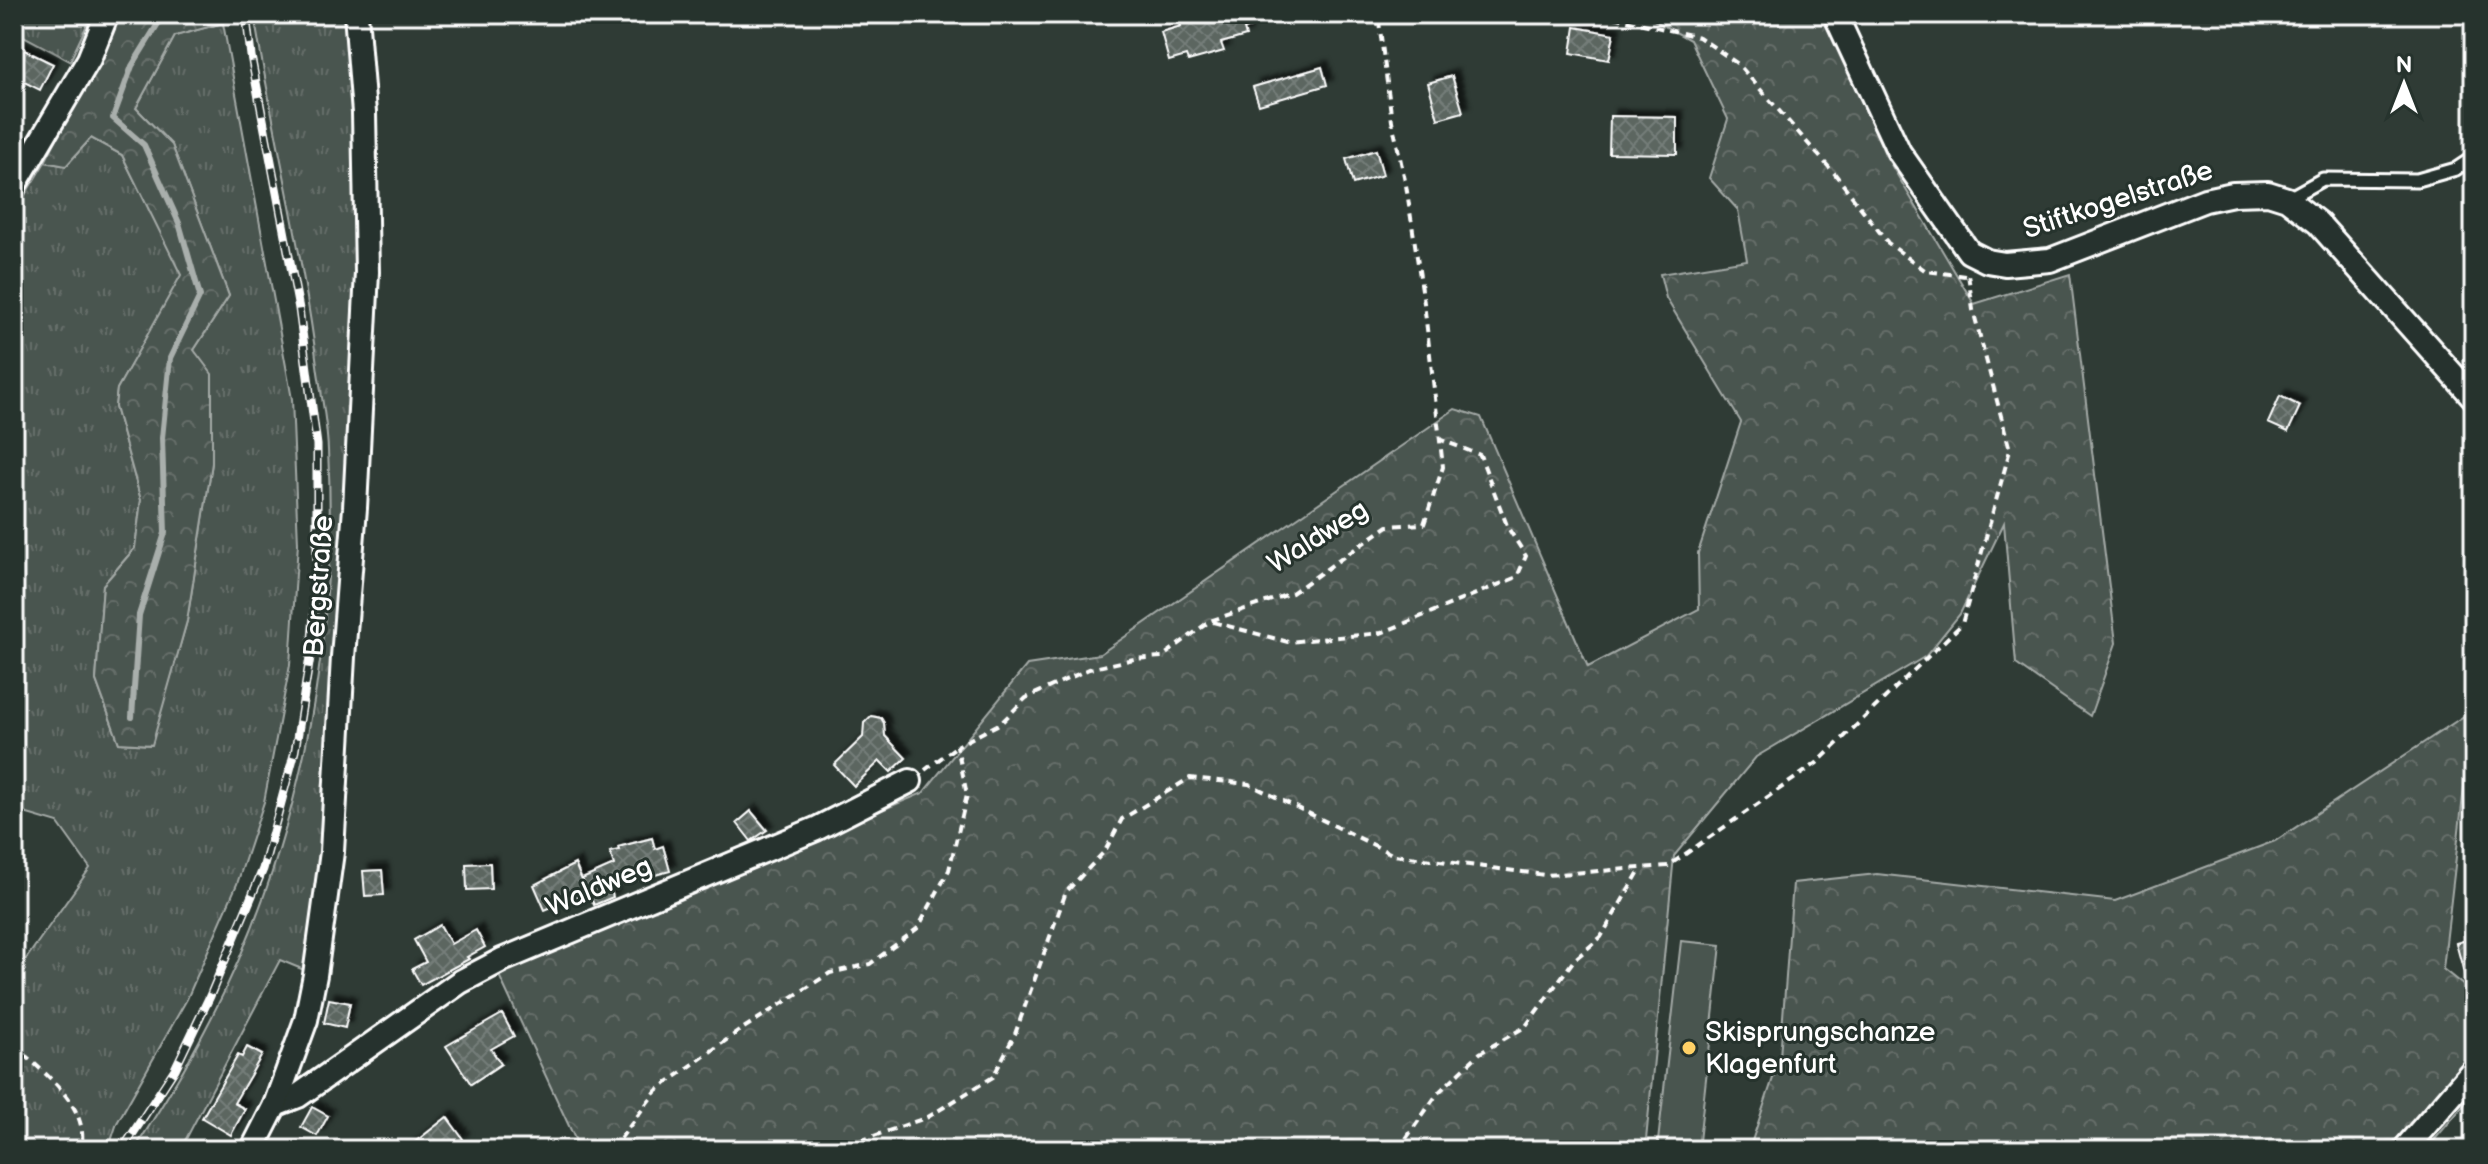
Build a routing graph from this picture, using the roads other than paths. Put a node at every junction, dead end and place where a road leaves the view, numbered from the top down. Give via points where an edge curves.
1 (107, 14) edge
2 (356, 14) edge
3 (1835, 14) edge
4 (2474, 157) edge
5 (14, 186) edge
6 (2287, 199) junction
7 (2474, 398) edge
8 (910, 781) road end
9 (2474, 1069) edge
10 (275, 1105) junction
11 (255, 1143) edge
12 (2404, 1150) edge

1 - 5 street via 89,59
2 - 10 street, Bergstraße via 367,272 332,852 306,1020
3 - 6 street, Stiftkogelstraße via 1899,152 1969,252 1987,261 2050,260 2233,194 2268,193
4 - 6 lane via 2456,169 2417,180 2323,179
6 - 7 street, Stiftkogelstraße via 2318,223
8 - 10 street, Waldweg via 816,829 502,960 460,982 298,1096
9 - 12 street
10 - 11 street, Bergstraße

